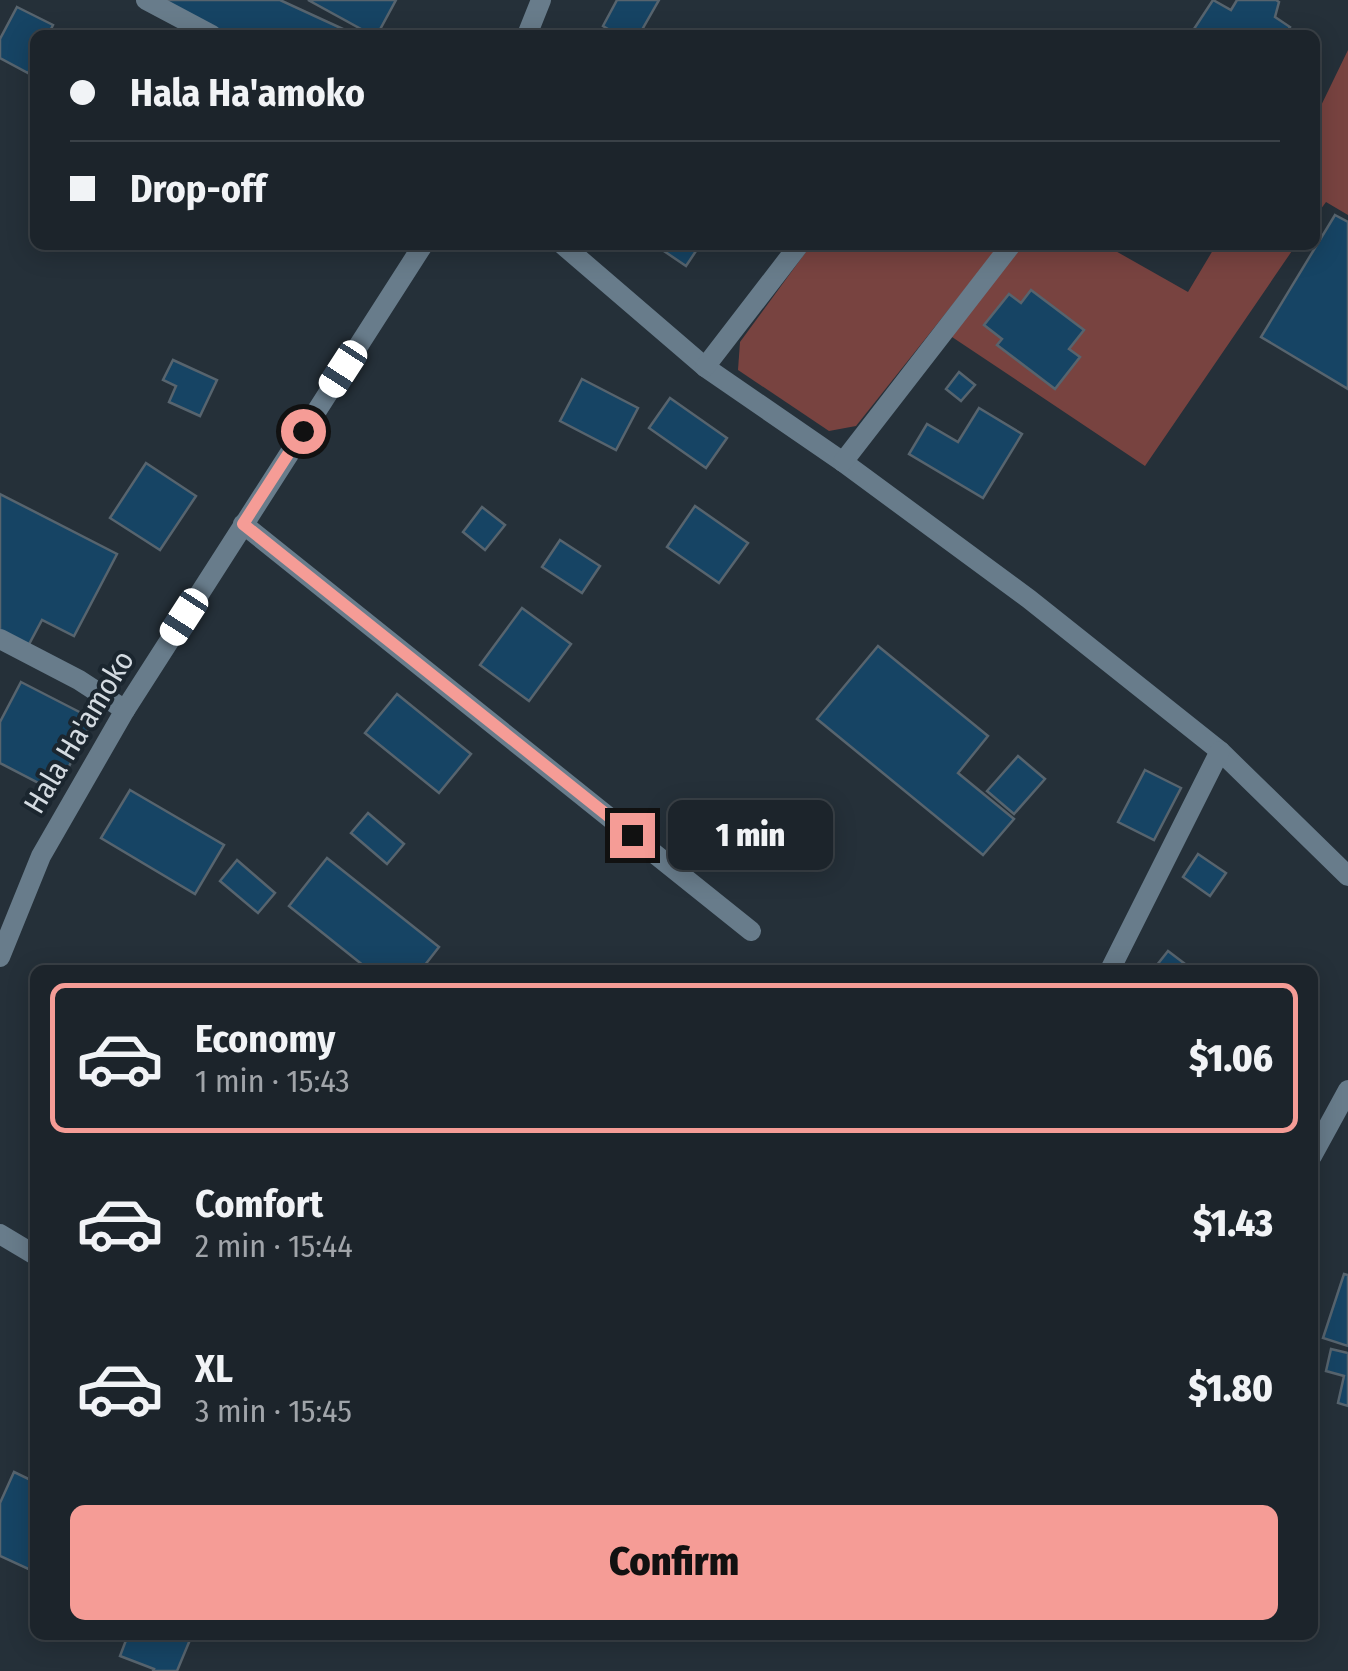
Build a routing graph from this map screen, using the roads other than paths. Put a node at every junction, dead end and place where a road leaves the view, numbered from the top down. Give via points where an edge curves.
1 (146, 0) edge
2 (541, 0) edge
3 (203, 30) edge
4 (528, 30) edge
5 (420, 250) edge
6 (568, 250) edge
7 (795, 250) edge
8 (1007, 250) edge
9 (705, 367) junction
10 (843, 462) junction
11 (243, 524) junction
12 (0, 639) edge
13 (124, 710) junction
14 (1220, 751) junction
15 (1348, 876) edge
16 (751, 931) dead end
17 (0, 957) edge
18 (1113, 965) edge
19 (1348, 1090) edge
20 (1318, 1145) edge
21 (0, 1234) edge
22 (30, 1252) edge

1 - 3 street
2 - 4 street
5 - 11 street, Hala Ha'amoko
6 - 9 street
7 - 9 street
8 - 10 street
9 - 10 street
10 - 14 street
11 - 13 street, Hala Ha'amoko
11 - 16 street
12 - 13 street
13 - 17 street, Hala Ha'amoko via 41,856
14 - 15 street
14 - 18 street
19 - 20 street
21 - 22 street

